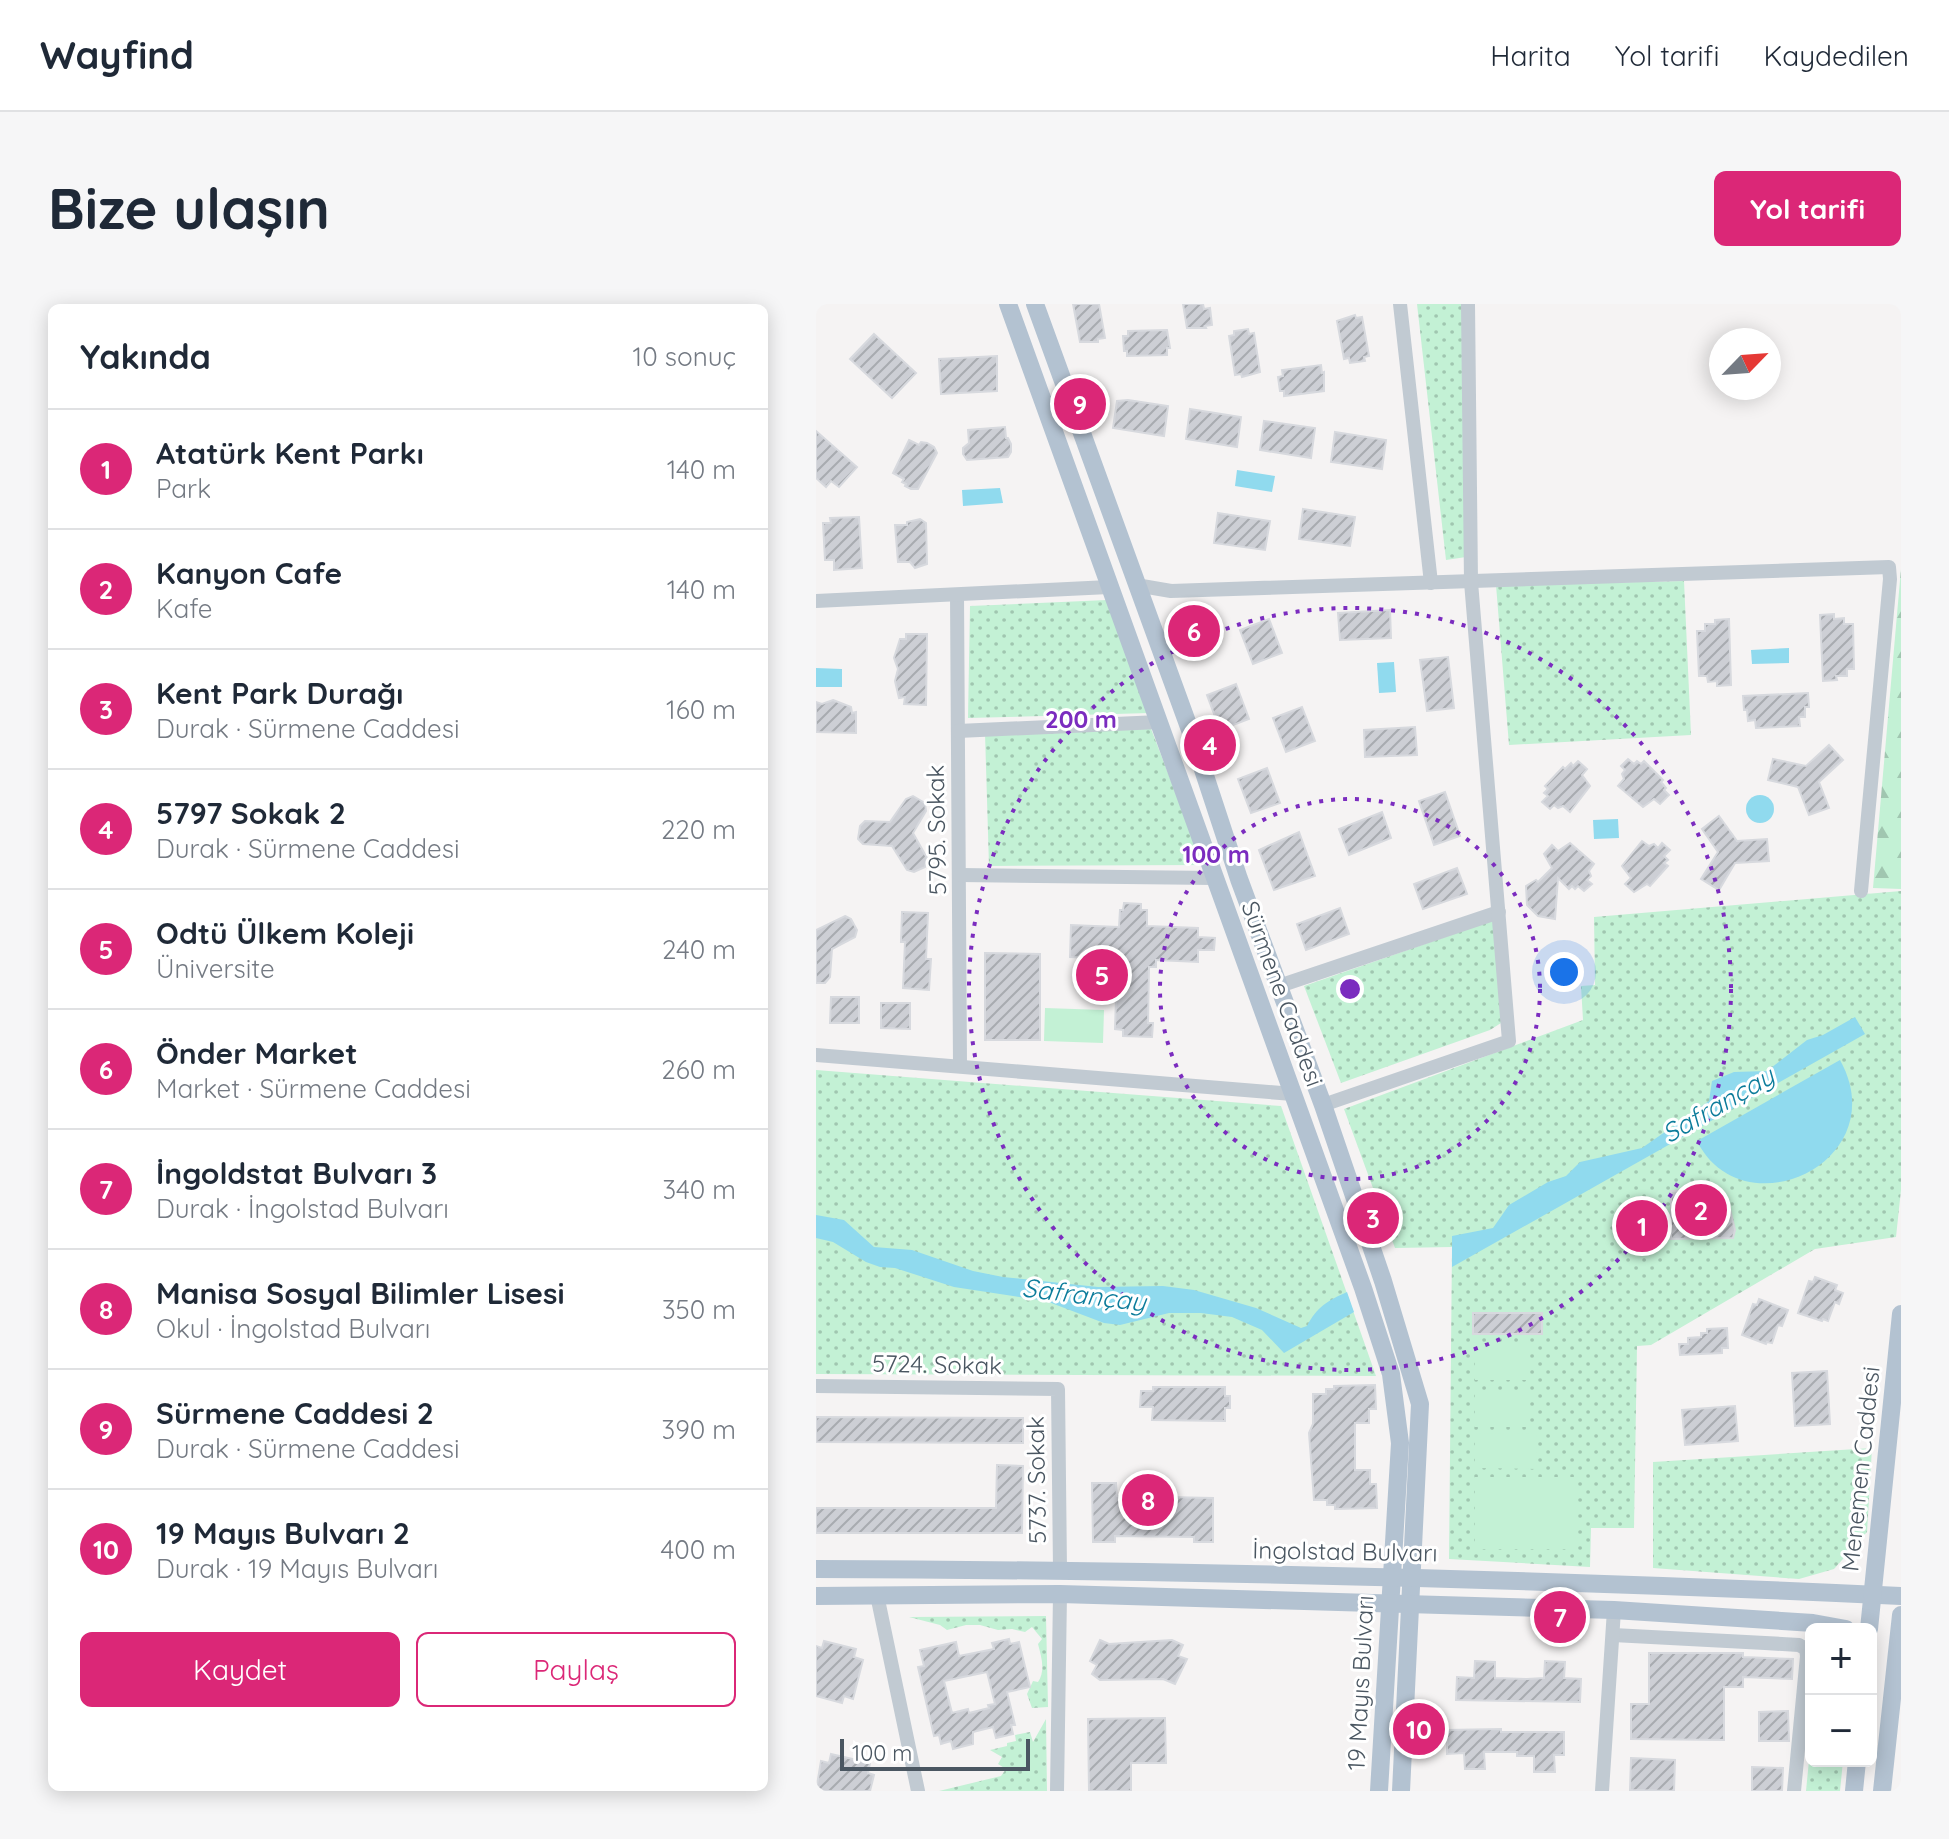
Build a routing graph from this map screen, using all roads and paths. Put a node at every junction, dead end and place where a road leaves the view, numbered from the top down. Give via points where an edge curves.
1 (1008, 304) edge
2 (1035, 304) edge
3 (1400, 304) edge
4 (1468, 304) edge
5 (1471, 582) junction
6 (1431, 583) junction
7 (1136, 585) junction
8 (1109, 587) junction
9 (957, 595) junction
10 (816, 601) edge
11 (1159, 722) junction
12 (958, 731) junction
13 (960, 875) junction
14 (1214, 878) junction
15 (1239, 879) junction
16 (1861, 891) dead end
17 (1499, 912) junction
18 (1279, 986) junction
19 (816, 1055) edge
20 (960, 1065) junction
21 (1313, 1080) junction
22 (1292, 1091) junction
23 (1323, 1105) junction
24 (1383, 1281) junction
25 (1363, 1288) junction
26 (1901, 1314) edge
27 (816, 1386) edge
28 (1058, 1389) joint
29 (816, 1569) edge
30 (1060, 1570) junction
31 (1391, 1577) junction
32 (1413, 1577) junction
33 (1060, 1594) junction
34 (877, 1595) junction
35 (1873, 1595) junction
36 (816, 1596) edge
37 (1901, 1596) edge
38 (1390, 1604) junction
39 (1412, 1604) junction
40 (1614, 1610) junction
41 (1901, 1615) edge
42 (1813, 1623) edge
43 (1871, 1623) edge
44 (1877, 1632) edge
45 (1613, 1635) junction
46 (1898, 1637) junction
47 (1856, 1767) edge
48 (918, 1791) edge
49 (1057, 1791) edge
50 (1379, 1791) edge
51 (1401, 1791) edge
52 (1602, 1791) edge
53 (1794, 1791) edge
54 (1854, 1791) edge
55 (1882, 1791) edge

1 - 8 main road, Sürmene Caddesi
2 - 7 main road, Sürmene Caddesi
3 - 6 street
4 - 5 street
5 - 6 street
5 - 16 street via 1889,567
5 - 17 street
6 - 7 street via 1171,591
7 - 8 main road
7 - 15 main road, Sürmene Caddesi
8 - 9 street
8 - 11 main road, Sürmene Caddesi
9 - 10 street
9 - 12 street, 5795. Sokak
11 - 12 street
11 - 14 main road, Sürmene Caddesi
12 - 13 street, 5795. Sokak
13 - 14 street
13 - 20 street, 5795. Sokak
14 - 15 main road
14 - 22 main road, Sürmene Caddesi
15 - 18 main road, Sürmene Caddesi
17 - 18 street
17 - 23 street via 1509,1041
18 - 21 main road, Sürmene Caddesi
19 - 20 street
20 - 22 street
21 - 22 main road
21 - 23 main road, Sürmene Caddesi
22 - 25 main road, Sürmene Caddesi
23 - 24 main road, Sürmene Caddesi
24 - 25 main road
24 - 32 main road, Sürmene Caddesi via 1420,1404
25 - 31 main road, Sürmene Caddesi via 1391,1374 1400,1443
26 - 35 main road, Menemen Caddesi
27 - 28 street, 5724. Sokak
28 - 30 street, 5737. Sokak
29 - 30 main road, İngolstad Bulvarı
30 - 31 main road, İngolstad Bulvarı
31 - 32 main road, İngolstad Bulvarı
31 - 38 main road, 19 Mayıs Bulvarı
32 - 35 main road, İngolstad Bulvarı
32 - 39 main road, 19 Mayıs Bulvarı
33 - 34 main road, İngolstad Bulvarı
33 - 38 main road, İngolstad Bulvarı
33 - 49 street
34 - 36 main road, İngolstad Bulvarı
34 - 48 street
35 - 37 main road, İngolstad Bulvarı
35 - 43 main road, Menemen Caddesi
38 - 39 main road, İngolstad Bulvarı
38 - 50 main road, 19 Mayıs Bulvarı
39 - 40 main road, İngolstad Bulvarı
39 - 51 main road, 19 Mayıs Bulvarı
40 - 42 main road, İngolstad Bulvarı
40 - 45 street
41 - 46 main road
44 - 46 main road
45 - 52 street
45 - 53 street via 1806,1649
46 - 55 main road
47 - 54 main road

